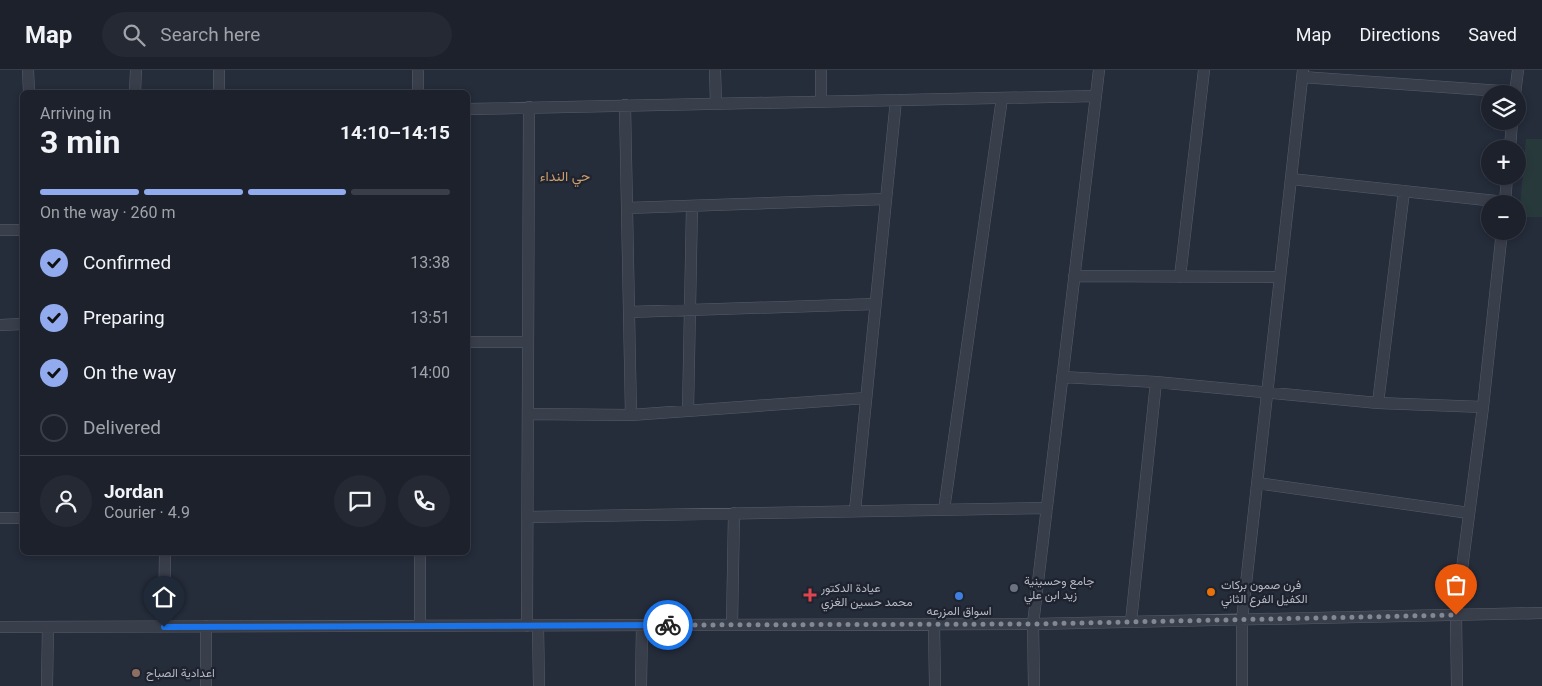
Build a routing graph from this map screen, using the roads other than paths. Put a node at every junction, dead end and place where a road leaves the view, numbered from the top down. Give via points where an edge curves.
1 (28, 70) edge
2 (136, 70) edge
3 (219, 70) edge
4 (418, 70) edge
5 (715, 70) edge
6 (821, 70) edge
7 (1099, 70) edge
8 (1204, 70) edge
9 (1518, 70) edge
10 (1303, 74) edge
11 (1516, 85) edge
12 (29, 90) edge
13 (135, 90) edge
14 (219, 90) edge
15 (418, 90) edge
16 (1481, 90) edge
17 (1096, 96) junction
18 (1002, 98) junction
19 (896, 100) junction
20 (821, 101) junction
21 (716, 103) junction
22 (625, 105) junction
23 (529, 107) junction
24 (470, 109) edge
25 (1291, 179) junction
26 (1404, 191) junction
27 (886, 199) junction
28 (1481, 200) edge
29 (692, 206) junction
30 (627, 208) junction
31 (0, 230) edge
32 (20, 230) edge
33 (1501, 240) edge
34 (1074, 276) junction
35 (1180, 277) junction
36 (1280, 277) junction
37 (876, 304) junction
38 (690, 310) junction
39 (629, 312) junction
40 (0, 324) edge
41 (20, 324) edge
42 (470, 342) edge
43 (528, 342) junction
44 (1062, 376) junction
45 (1156, 382) junction
46 (1266, 391) junction
47 (866, 398) junction
48 (1378, 403) junction
49 (1482, 408) junction
50 (688, 411) junction
51 (528, 414) junction
52 (631, 415) junction
53 (1257, 483) junction
54 (1047, 508) junction
55 (944, 510) junction
56 (855, 511) junction
57 (734, 513) junction
58 (1469, 513) junction
59 (528, 516) junction
60 (0, 518) edge
61 (20, 518) edge
62 (165, 555) edge
63 (420, 555) edge
64 (1542, 613) edge
65 (1456, 615) junction
66 (1242, 620) junction
67 (1131, 622) junction
68 (934, 624) junction
69 (1033, 624) junction
70 (642, 625) junction
71 (732, 625) junction
72 (206, 626) junction
73 (420, 626) junction
74 (533, 626) junction
75 (0, 627) edge
76 (48, 627) junction
77 (164, 627) junction
78 (47, 686) edge
79 (206, 686) edge
80 (538, 686) edge
81 (641, 686) edge
82 (935, 686) edge
83 (1034, 686) edge
84 (1242, 686) edge
85 (1457, 686) edge

1 - 12 street
2 - 13 street
3 - 14 street
4 - 15 street
5 - 21 street
6 - 20 street
7 - 17 street
8 - 35 street
9 - 11 street
10 - 16 street
10 - 25 street
17 - 18 street
17 - 34 street
18 - 19 street
18 - 55 street
19 - 20 street
19 - 27 street
20 - 21 street
21 - 22 street
22 - 23 street
22 - 30 street
23 - 24 street
23 - 43 street
25 - 26 street
25 - 36 street
26 - 28 street
26 - 48 street
27 - 29 street
27 - 37 street
29 - 30 street
29 - 38 street
30 - 39 street
31 - 32 street
33 - 49 street
34 - 35 street
34 - 44 street
35 - 36 street
36 - 46 street
37 - 38 street
37 - 47 street
38 - 39 street
38 - 50 street
39 - 52 street
40 - 41 street
42 - 43 street
43 - 51 street
44 - 45 street
44 - 54 street
45 - 46 street
45 - 67 street
46 - 48 street
46 - 53 street
47 - 50 street
47 - 56 street
48 - 49 street
49 - 58 street
50 - 52 street
51 - 52 street
51 - 59 street
53 - 58 street
53 - 66 street
54 - 55 street
54 - 69 street
55 - 56 street
56 - 57 street
57 - 59 street
57 - 71 street
58 - 65 street
59 - 74 street
60 - 61 street
62 - 77 street
63 - 73 street
64 - 65 street
65 - 66 street
65 - 85 street
66 - 67 street
66 - 84 street
67 - 69 street
68 - 69 street
68 - 71 street
68 - 82 street
69 - 83 street
70 - 71 street
70 - 74 street
70 - 81 street
72 - 73 street
72 - 77 street
72 - 79 street
73 - 74 street
74 - 80 street
75 - 76 street
76 - 77 street
76 - 78 street

